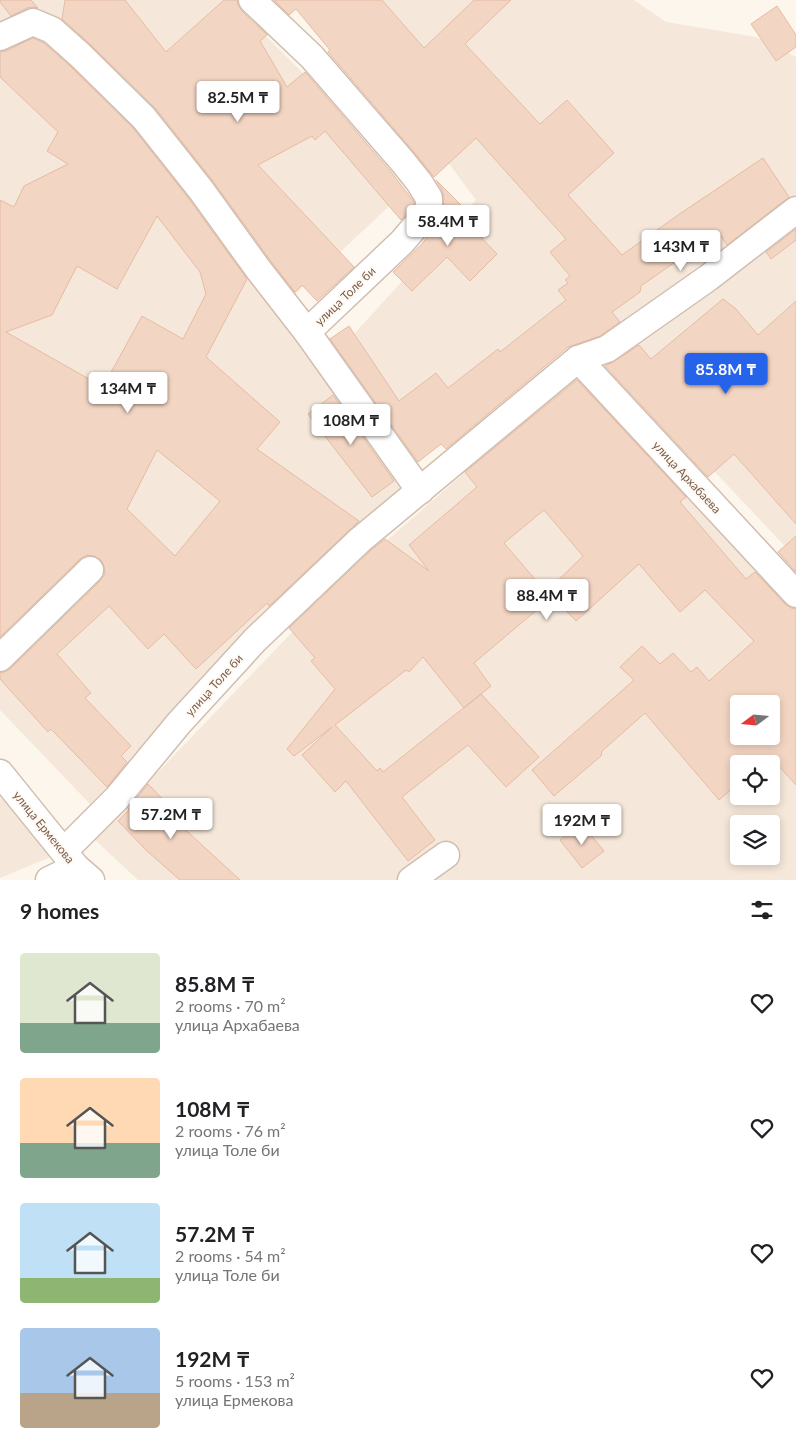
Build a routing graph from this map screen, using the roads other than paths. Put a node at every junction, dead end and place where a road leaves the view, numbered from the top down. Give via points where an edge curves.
1 (252, 0) edge
2 (0, 37) edge
3 (796, 210) edge
4 (307, 332) junction
5 (578, 359) junction
6 (420, 491) junction
7 (90, 570) dead end
8 (796, 594) edge
9 (0, 658) edge
10 (0, 773) edge
11 (446, 855) dead end
12 (77, 866) edge
13 (48, 880) edge
14 (411, 880) edge

1 - 4 street, улица Толе би via 312,57 403,162 429,198 426,214 402,242
2 - 4 street via 33,22 52,30 80,55 144,118
3 - 5 street via 708,278 607,349
4 - 6 street, улица Толе би
5 - 6 street, улица Толе би
5 - 8 street, улица Архабаева
6 - 12 street, улица Толе би via 360,540 255,640 179,723 117,798
7 - 9 street
10 - 12 street, улица Ермекова
11 - 14 street
12 - 13 street, улица Толе би

